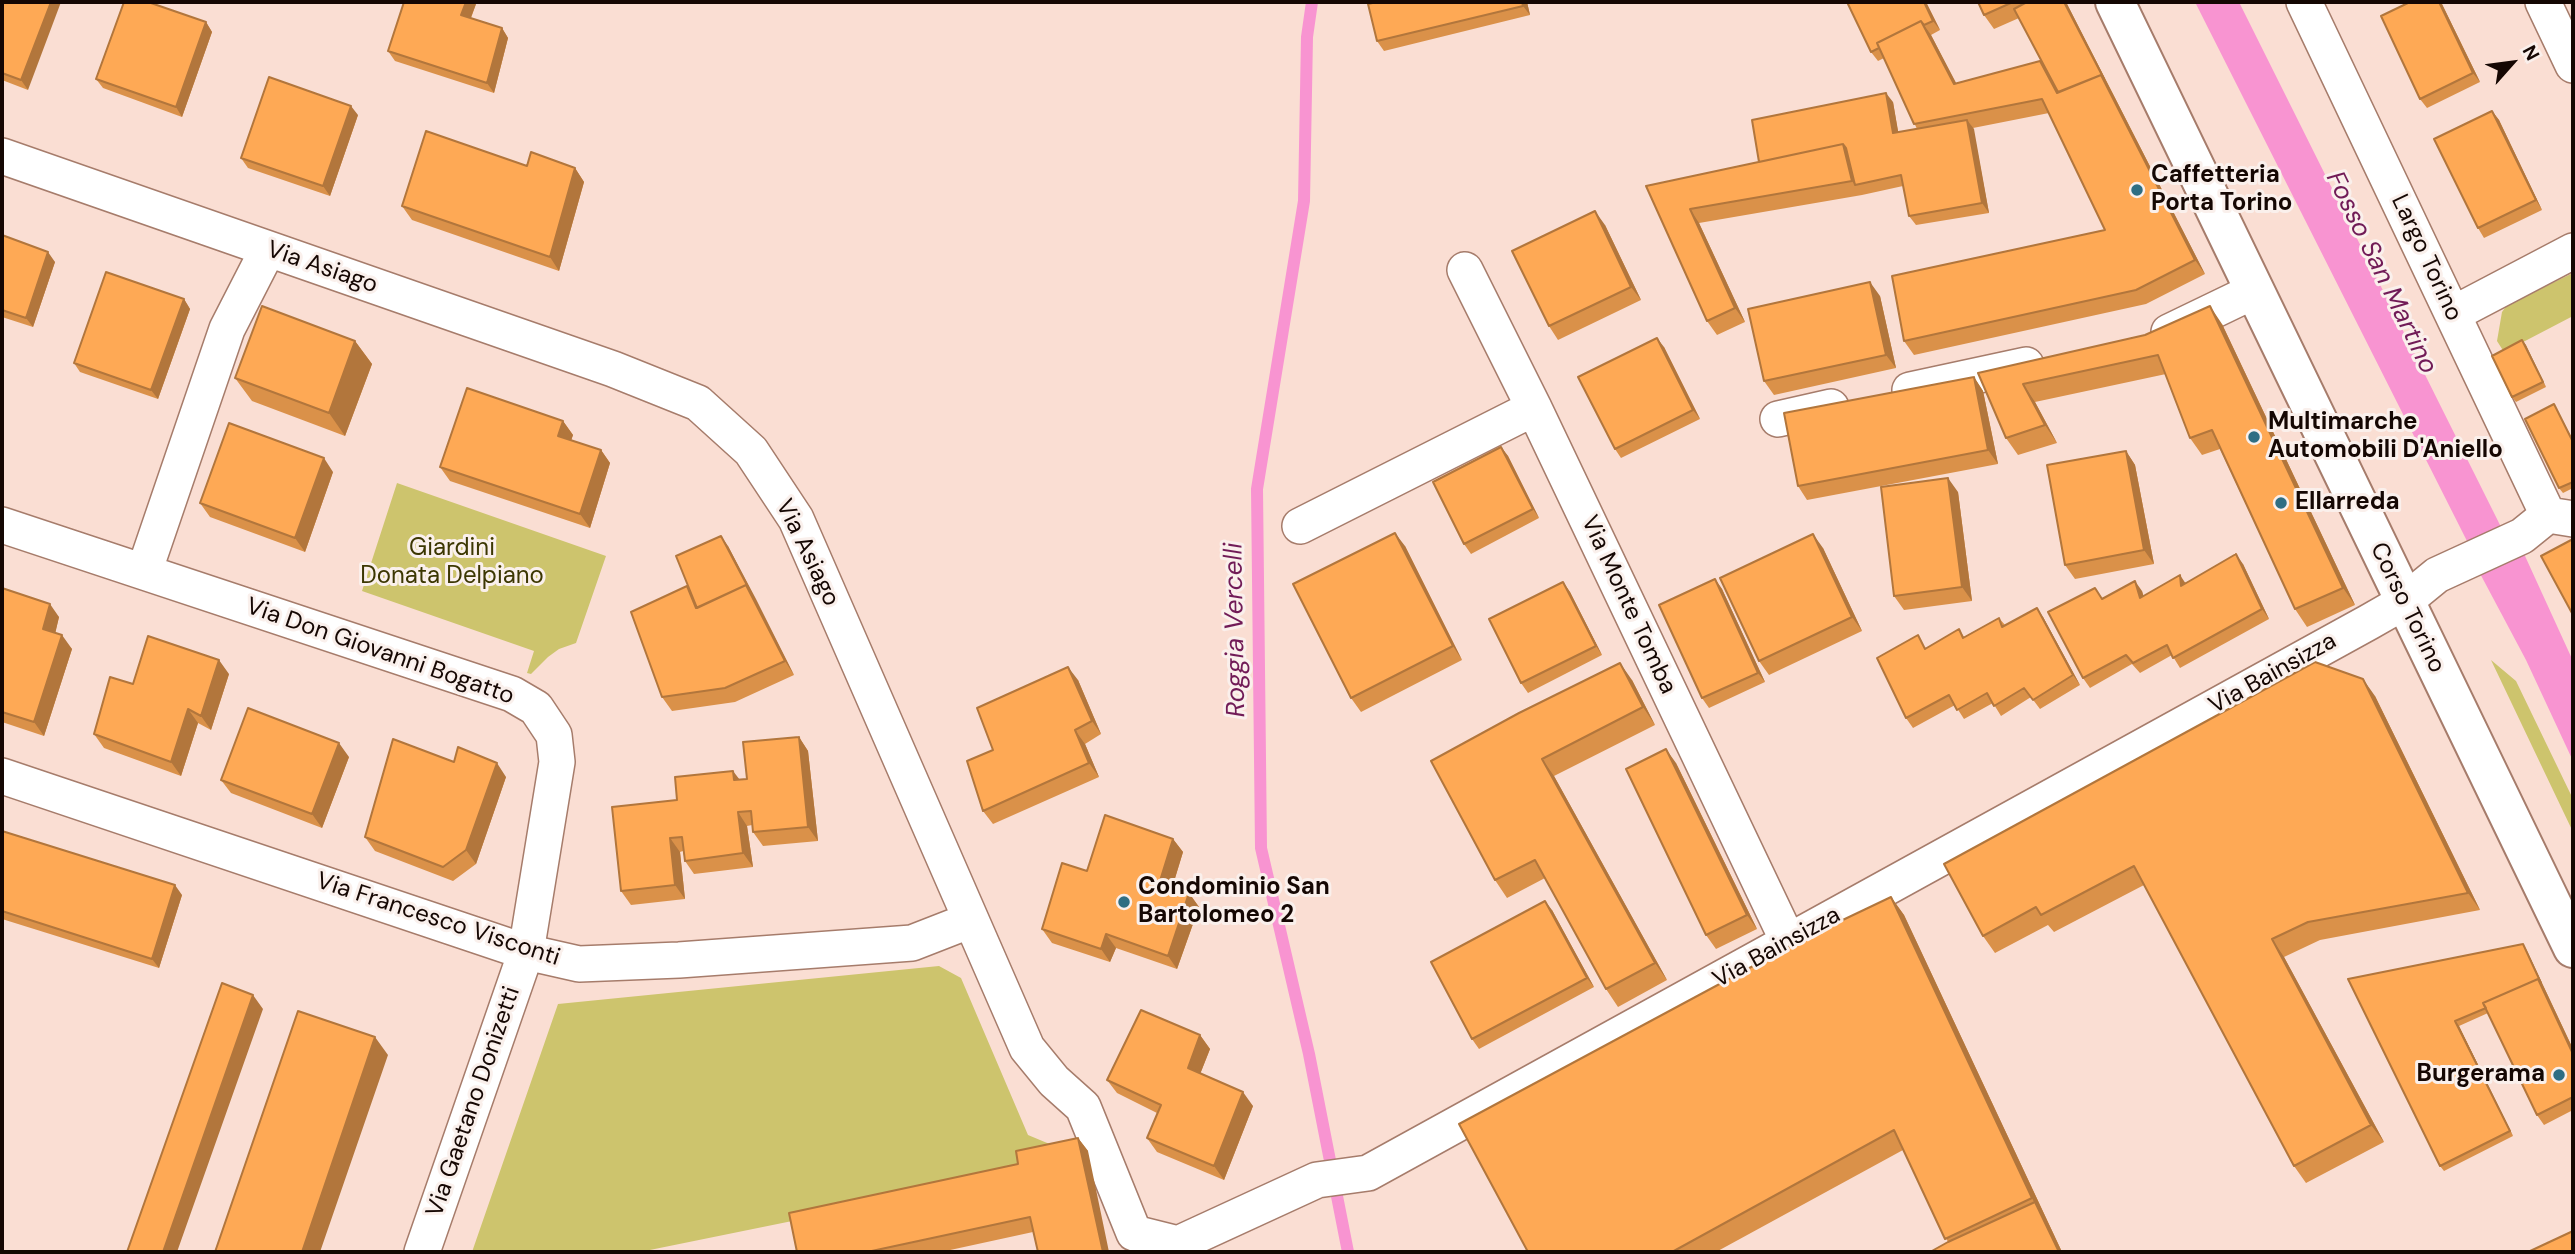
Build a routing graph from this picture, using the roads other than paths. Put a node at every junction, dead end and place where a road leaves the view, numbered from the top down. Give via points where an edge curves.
1 (2115, 2) edge
2 (2543, 2) edge
3 (2308, 3) edge
4 (2573, 65) edge
5 (2, 156) edge
6 (268, 249) junction
7 (2573, 251) edge
8 (1465, 270) dead end
9 (2255, 291) junction
10 (2453, 314) junction
11 (2135, 341) edge
12 (2056, 358) edge
13 (1534, 408) junction
14 (1778, 419) dead end
15 (2547, 523) edge
16 (2, 525) edge
17 (1300, 526) dead end
18 (144, 572) junction
19 (2404, 602) junction
20 (2, 776) edge
21 (971, 920) junction
22 (1788, 941) junction
23 (2573, 948) edge
24 (526, 952) junction
25 (1134, 1233) joint
26 (422, 1252) edge

1 - 9 main road, Corso Torino
2 - 4 street
3 - 10 street, Largo Torino
5 - 6 street, Via Asiago
6 - 18 street via 227,329
6 - 21 street, Via Asiago via 698,403 751,451 796,519
7 - 10 street
8 - 13 street, Via Monte Tomba
9 - 11 street via 2161,335
9 - 19 main road, Corso Torino
10 - 15 street, Largo Torino
12 - 14 street
13 - 17 street
13 - 22 street, Via Monte Tomba
15 - 19 street, Via Bainsizza via 2437,575
16 - 18 street, Via Don Giovanni Bogatto
18 - 24 street, Via Don Giovanni Bogatto via 512,694 536,708 554,735 557,762
19 - 22 street, Via Bainsizza
19 - 23 main road, Corso Torino
20 - 24 street, Via Francesco Visconti
21 - 24 street, Via Francesco Visconti via 912,943 679,960 579,964
21 - 25 street, Via Asiago via 1027,1048 1083,1107
22 - 25 street, Via Bainsizza via 1368,1172 1317,1180 1178,1244
24 - 26 street, Via Gaetano Donizetti

